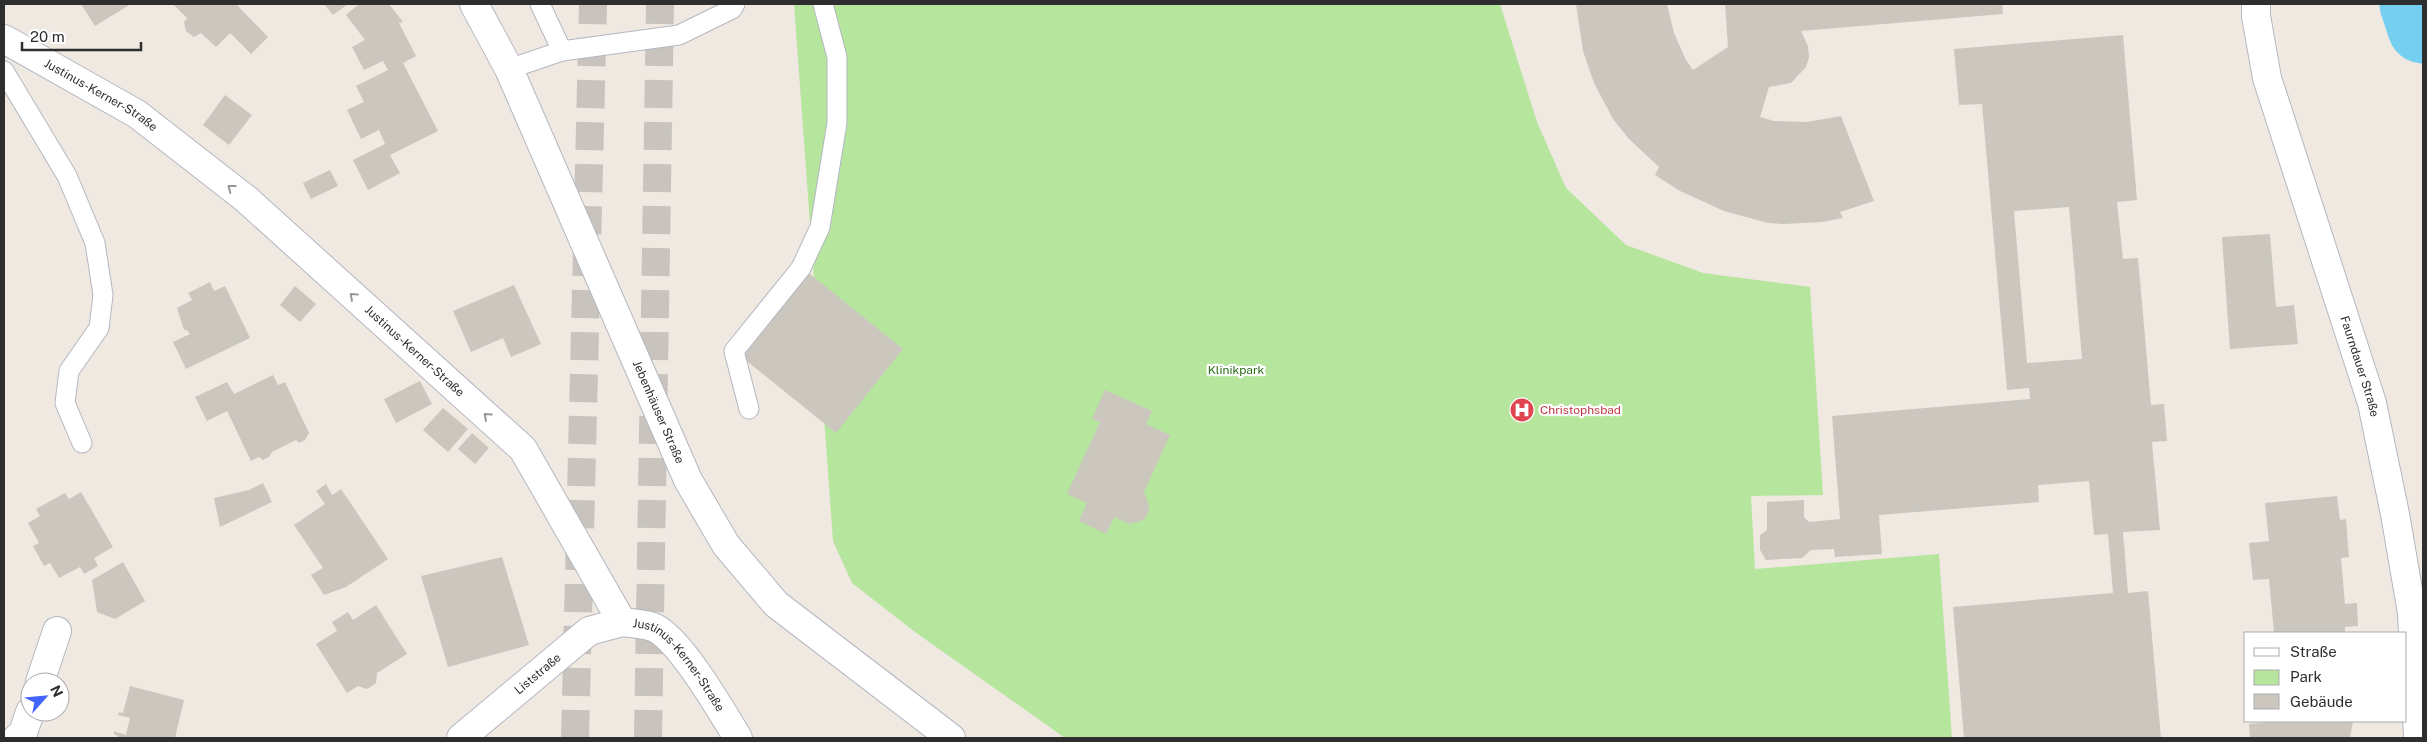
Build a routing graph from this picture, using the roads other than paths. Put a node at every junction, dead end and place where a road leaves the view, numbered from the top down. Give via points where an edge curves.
1 (474, 4) edge
2 (540, 4) edge
3 (735, 4) edge
4 (823, 4) edge
5 (2256, 4) edge
6 (4, 39) edge
7 (562, 51) junction
8 (509, 69) junction
9 (4, 72) edge
10 (749, 409) dead end
11 (82, 443) dead end
12 (622, 622) junction
13 (57, 630) dead end
14 (43, 672) edge
15 (27, 722) edge
16 (17, 738) edge
17 (461, 738) edge
18 (738, 738) edge
19 (951, 738) edge
20 (2418, 738) edge

1 - 8 street, Jebenhäuser Straße
2 - 7 lane
3 - 7 lane via 732,9 679,35
4 - 10 lane via 837,57 837,123 820,227 801,268 734,350
5 - 20 street, Faurndauer Straße via 2267,78 2372,403 2412,613
12 -> 6 street, Justinus-Kerner-Straße via 523,449 246,199 137,114
7 - 8 lane
8 - 19 street, Jebenhäuser Straße via 688,480 726,545 776,604
9 - 11 lane via 67,176 95,243 102,295 99,328 69,371 65,403
12 - 17 street, Liststraße via 589,632
12 - 18 street, Justinus-Kerner-Straße via 654,627 673,644 704,681
13 - 14 street
15 - 16 street via 23,733

